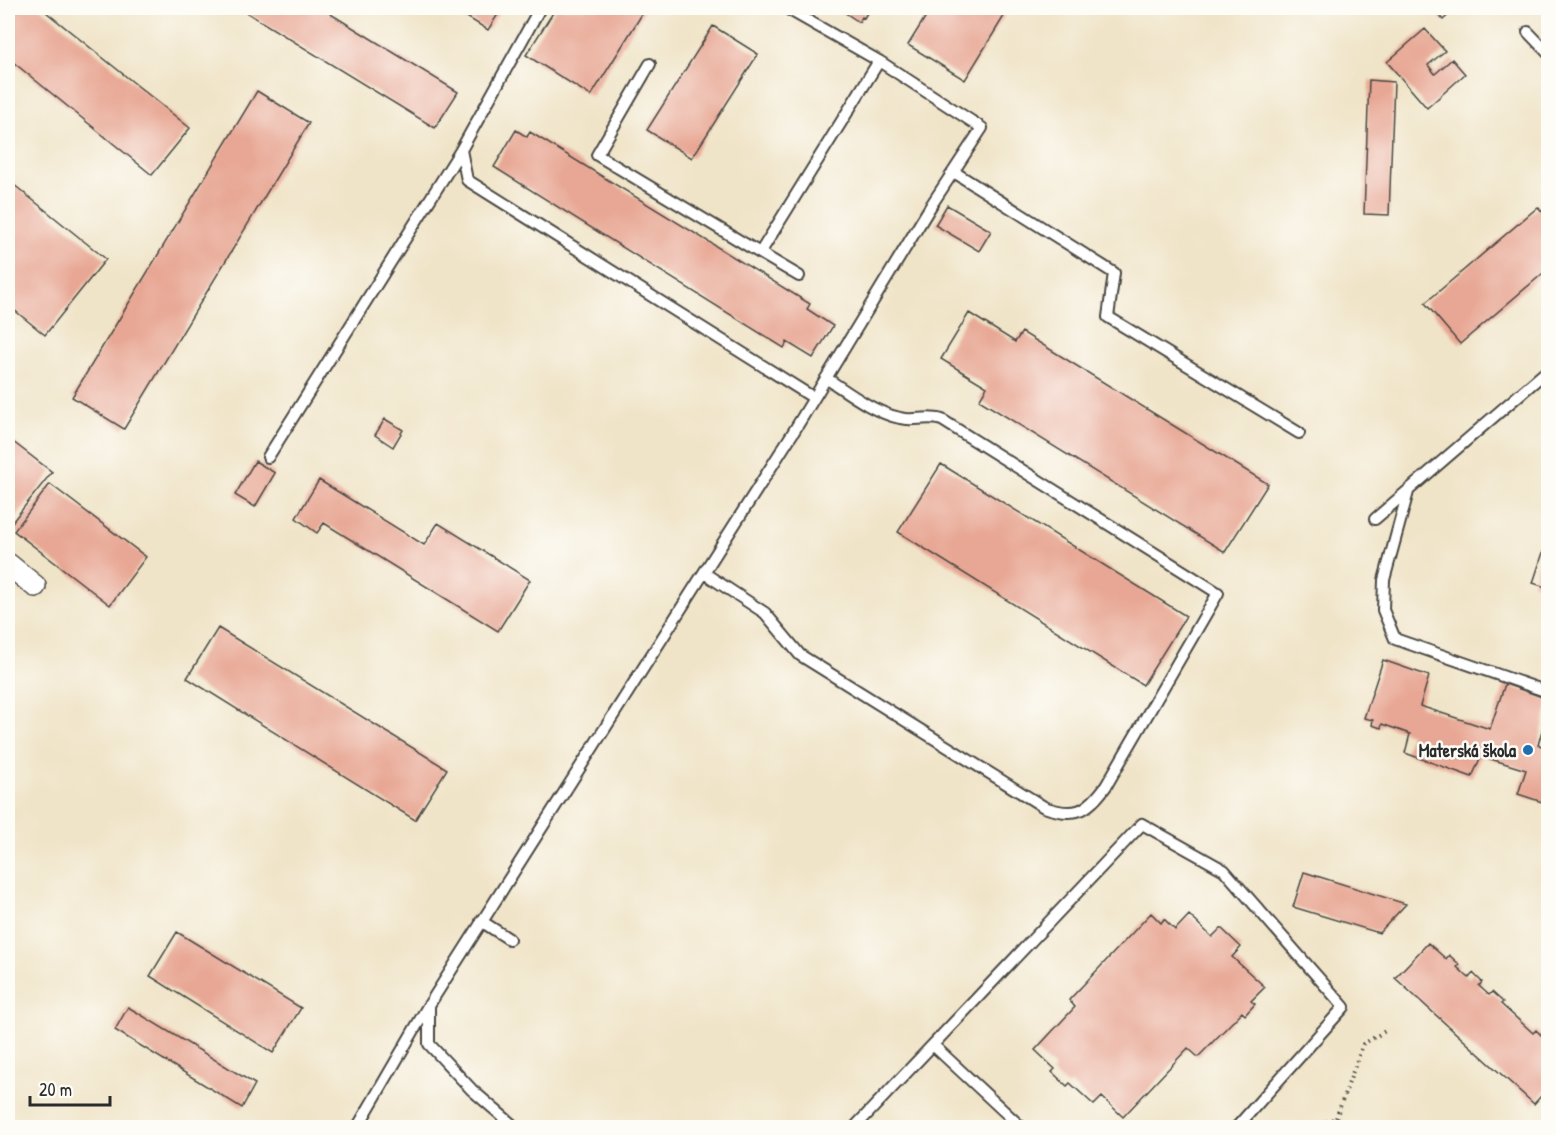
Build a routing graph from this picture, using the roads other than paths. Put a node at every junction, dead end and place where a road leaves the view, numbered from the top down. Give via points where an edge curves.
1 (540, 8) edge
2 (786, 8) edge
3 (1528, 32) dead end
4 (1548, 53) edge
5 (879, 61) junction
6 (650, 64) dead end
7 (461, 150) junction
8 (954, 172) junction
9 (760, 253) junction
10 (799, 276) dead end
11 (1548, 370) edge
12 (826, 378) junction
13 (814, 398) junction
14 (1299, 433) dead end
15 (268, 457) dead end
16 (1408, 492) junction
17 (1375, 519) dead end
18 (8, 564) edge
19 (704, 573) junction
20 (35, 586) dead end
21 (1548, 692) edge
22 (481, 921) junction
23 (509, 939) dead end
24 (429, 1005) junction
25 (933, 1045) junction
26 (357, 1128) edge
27 (516, 1128) edge
28 (854, 1128) edge
29 (1022, 1128) edge
30 (1236, 1128) edge

1 - 7 lane
2 - 5 lane
3 - 4 lane
5 - 8 lane via 982,128
5 - 9 lane
6 - 9 lane via 597,155
7 - 13 lane via 467,180
7 - 15 lane
8 - 12 lane
8 - 14 lane via 1114,273 1108,317
9 - 10 lane
11 - 16 lane
12 - 13 lane
12 - 19 lane via 896,417 942,420 1218,592 1106,786 1096,800 1077,812 1067,814 1044,807 800,655 765,613
13 - 19 lane
16 - 17 lane
16 - 21 lane via 1384,580 1383,609 1395,639
18 - 20 street
19 - 22 lane
22 - 23 lane
22 - 24 lane
24 - 26 lane
24 - 27 lane via 429,1044 472,1090
25 - 28 lane
25 - 29 lane
25 - 30 lane via 1142,824 1224,870 1344,1007

